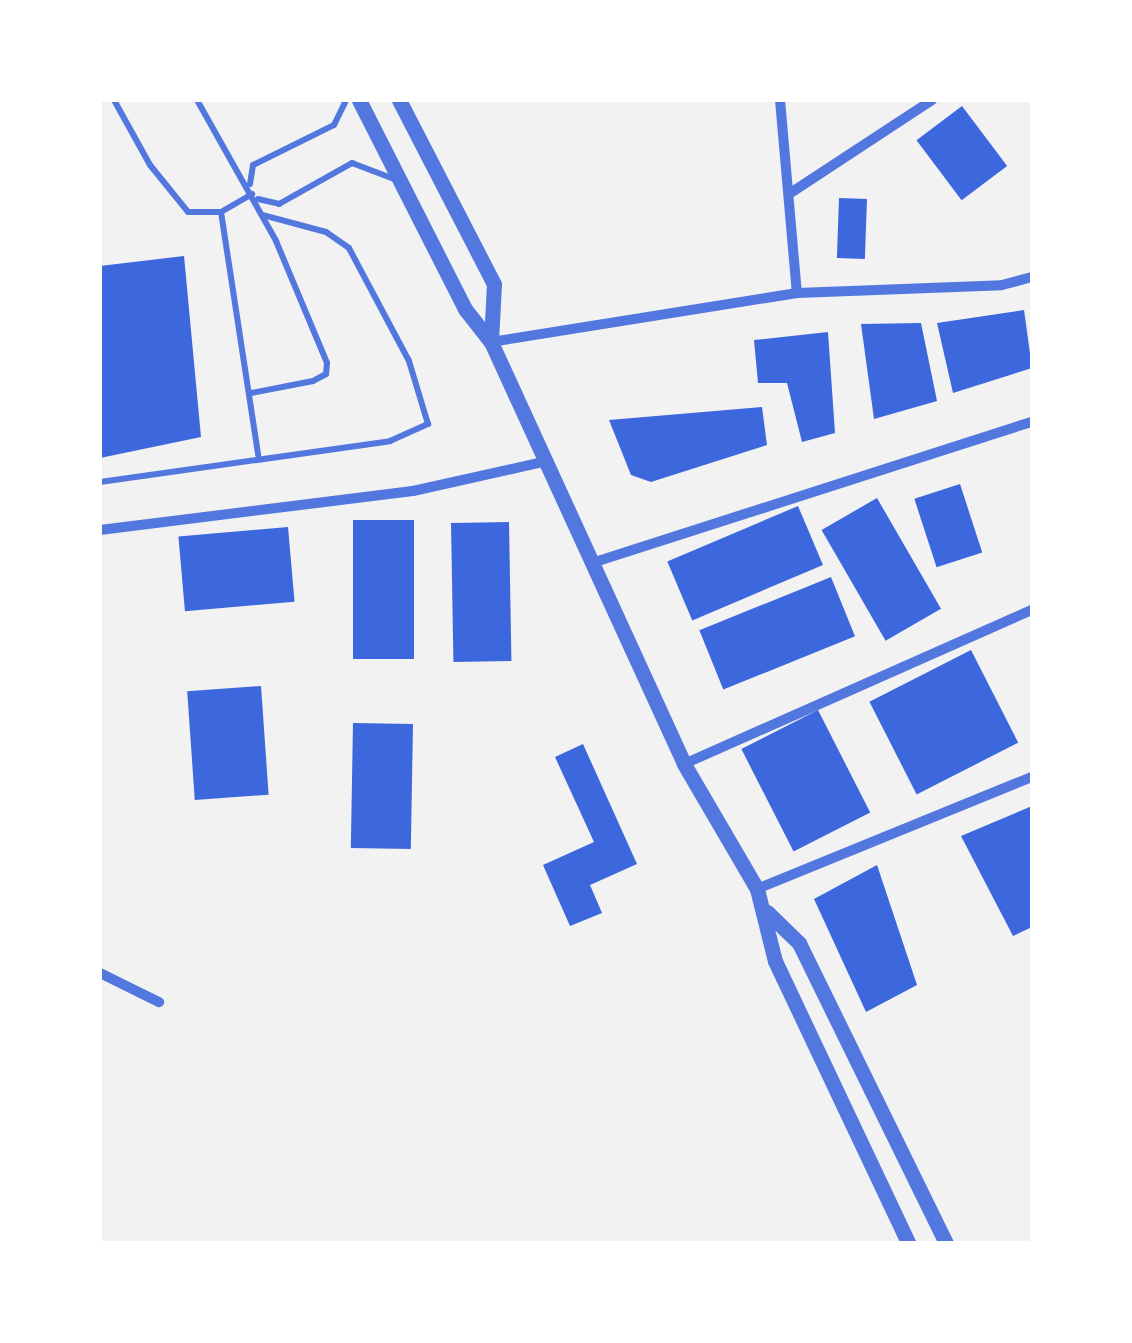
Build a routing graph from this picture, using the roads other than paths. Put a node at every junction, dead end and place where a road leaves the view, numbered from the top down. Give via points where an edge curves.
1 (114, 100) edge
2 (197, 100) edge
3 (346, 100) edge
4 (359, 100) edge
5 (400, 100) edge
6 (780, 100) edge
7 (932, 100) edge
8 (400, 182) junction
9 (252, 194) junction
10 (789, 194) junction
11 (222, 212) junction
12 (263, 215) junction
13 (1032, 277) edge
14 (796, 293) junction
15 (492, 342) junction
16 (251, 393) junction
17 (1032, 422) edge
18 (258, 456) junction
19 (547, 461) junction
20 (100, 482) edge
21 (100, 530) edge
22 (594, 562) junction
23 (1032, 610) edge
24 (684, 764) junction
25 (1032, 776) edge
26 (757, 890) junction
27 (766, 912) junction
28 (100, 974) edge
29 (158, 1002) dead end
30 (908, 1243) edge
31 (946, 1243) edge

1 - 11 lane via 150,165 188,212
2 - 9 lane
3 - 9 lane via 334,125 252,166
4 - 8 street
5 - 15 street via 494,284
6 - 10 street
7 - 10 street
8 - 9 lane via 352,163 278,204
8 - 15 street via 465,309
9 - 11 lane
9 - 12 lane
10 - 14 street
11 - 16 lane
12 - 16 lane via 326,374
12 - 18 lane via 326,232 350,248 409,361 428,424 390,440
13 - 14 street via 1002,285
14 - 15 street
15 - 19 street
16 - 18 lane
17 - 22 street
18 - 20 lane
19 - 21 street via 413,491
19 - 22 street
22 - 24 street
23 - 24 street
24 - 26 street
25 - 26 street
26 - 27 street
27 - 30 street via 774,961
27 - 31 street via 799,943
28 - 29 street

